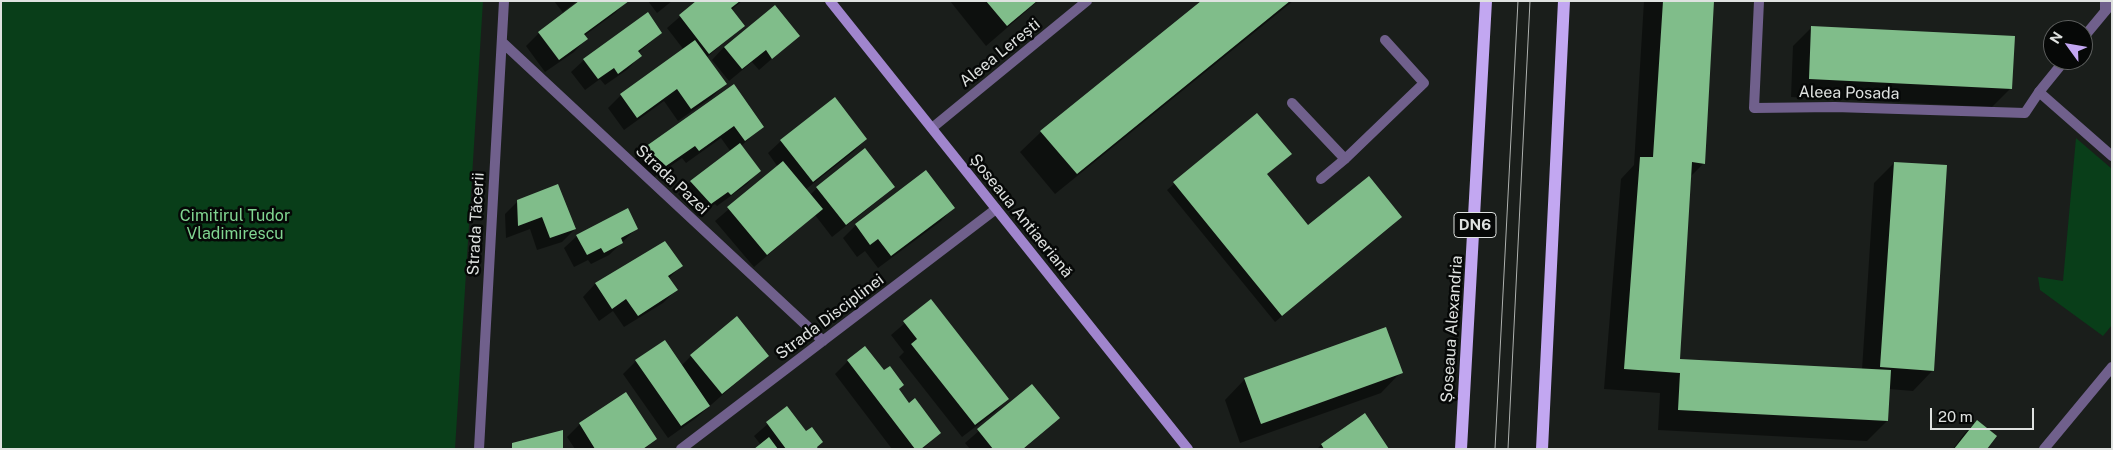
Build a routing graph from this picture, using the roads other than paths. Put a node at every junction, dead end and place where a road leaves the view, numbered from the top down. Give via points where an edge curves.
1 (504, 1) edge
2 (830, 1) edge
3 (1087, 1) edge
4 (1486, 1) edge
5 (1564, 1) edge
6 (1759, 1) edge
7 (2112, 3) edge
8 (2105, 6) edge
9 (2093, 23) edge
10 (1385, 40) dead end
11 (502, 42) junction
12 (2057, 70) edge
13 (2039, 92) junction
14 (1292, 103) dead end
15 (932, 128) junction
16 (2112, 156) edge
17 (1345, 159) junction
18 (1321, 178) dead end
19 (996, 208) junction
20 (823, 341) junction
21 (2112, 367) edge
22 (479, 449) edge
23 (681, 449) edge
24 (1188, 449) edge
25 (1461, 449) edge
26 (1542, 449) edge
27 (2044, 449) edge

1 - 11 street, Strada Tăcerii
2 - 15 main road, Șoseaua Antiaeriană
3 - 15 street, Aleea Lerești
4 - 25 main road, Șoseaua Alexandria / DN6
5 - 26 main road
6 - 13 street, Aleea Posada via 1754,108 2025,113
7 - 8 street
8 - 9 street
10 - 17 street via 1424,84
11 - 20 street, Strada Pazei
11 - 22 street, Strada Tăcerii
12 - 13 street, Aleea Posada
13 - 16 street
14 - 17 street
15 - 19 main road, Șoseaua Antiaeriană
17 - 18 street
19 - 20 street, Strada Disciplinei
19 - 24 main road, Șoseaua Antiaeriană
20 - 23 street, Strada Disciplinei
21 - 27 street

